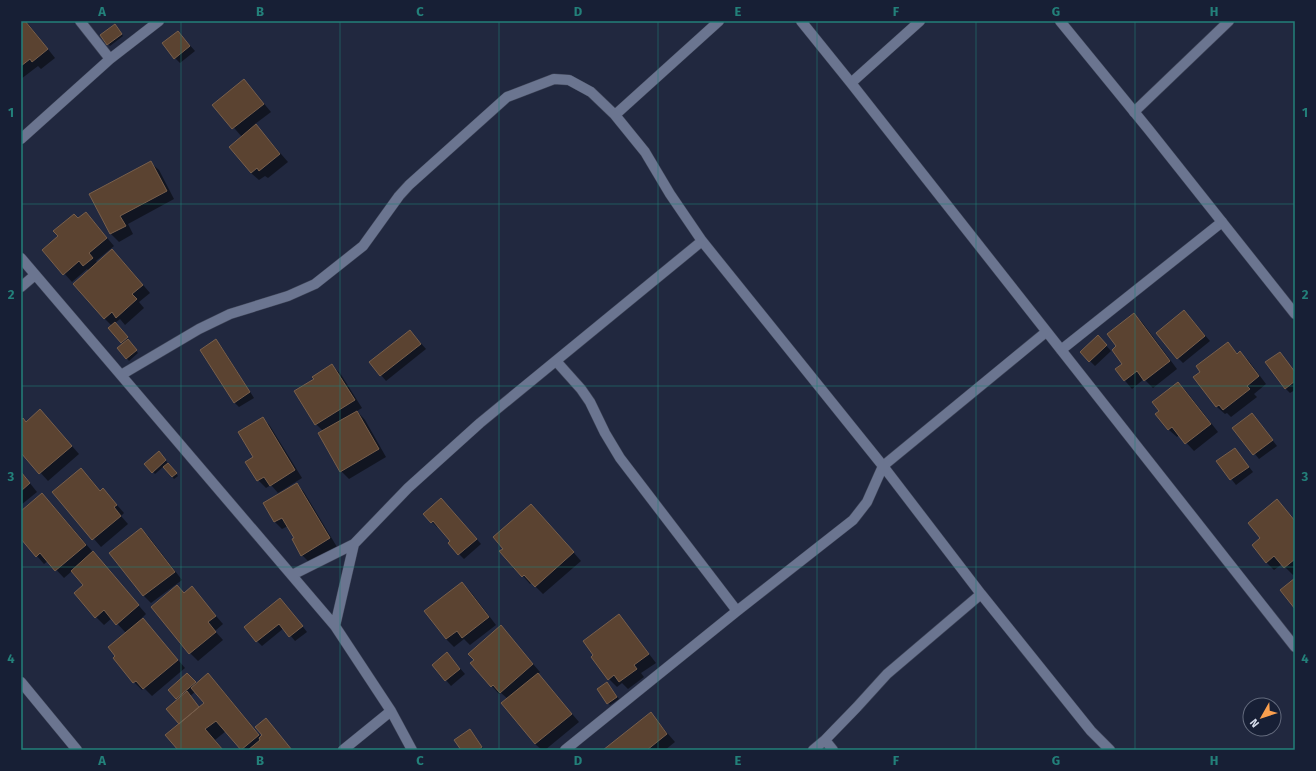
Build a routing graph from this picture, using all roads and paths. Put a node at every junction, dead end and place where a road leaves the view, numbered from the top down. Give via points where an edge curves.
1 (80, 21) edge
2 (158, 21) edge
3 (719, 21) edge
4 (801, 21) edge
5 (920, 21) edge
6 (1060, 21) edge
7 (1229, 21) edge
8 (110, 60) junction
9 (851, 83) junction
10 (1134, 112) junction
11 (615, 115) junction
12 (21, 139) edge
13 (1222, 222) junction
14 (702, 241) junction
15 (21, 258) edge
16 (35, 275) junction
17 (21, 287) edge
18 (1295, 314) edge
19 (1046, 332) junction
20 (1061, 350) junction
21 (556, 361) junction
22 (121, 375) junction
23 (883, 466) junction
24 (354, 544) junction
25 (292, 575) junction
26 (981, 594) junction
27 (737, 610) junction
28 (335, 626) junction
29 (1295, 648) edge
30 (21, 682) edge
31 (391, 711) junction
32 (825, 740) junction
33 (77, 750) edge
34 (343, 750) edge
35 (412, 750) edge
36 (565, 750) edge
37 (813, 750) edge
38 (833, 750) edge
39 (1110, 750) edge

1 - 8 street
2 - 8 street
3 - 11 street
4 - 9 street
5 - 9 street
6 - 10 street
7 - 10 street
8 - 12 street
9 - 19 street
10 - 13 street
11 - 14 street via 645,152
11 - 22 street via 591,92 569,80 554,79 507,97 409,185 363,246 315,284 288,296 230,314 199,329
13 - 18 street
13 - 20 street
14 - 21 street
14 - 23 street
15 - 16 street
16 - 17 street
16 - 22 street
19 - 20 street
19 - 23 street
20 - 29 street
21 - 24 street via 480,423 420,477
21 - 27 street via 585,395 620,458
22 - 25 street
23 - 26 street
23 - 27 street via 867,502 853,520
24 - 25 street
24 - 28 street
25 - 28 street
26 - 32 street via 887,674
26 - 39 street via 1091,731
27 - 36 street
28 - 31 street
30 - 33 street
31 - 34 street
31 - 35 street
32 - 37 street
32 - 38 street

